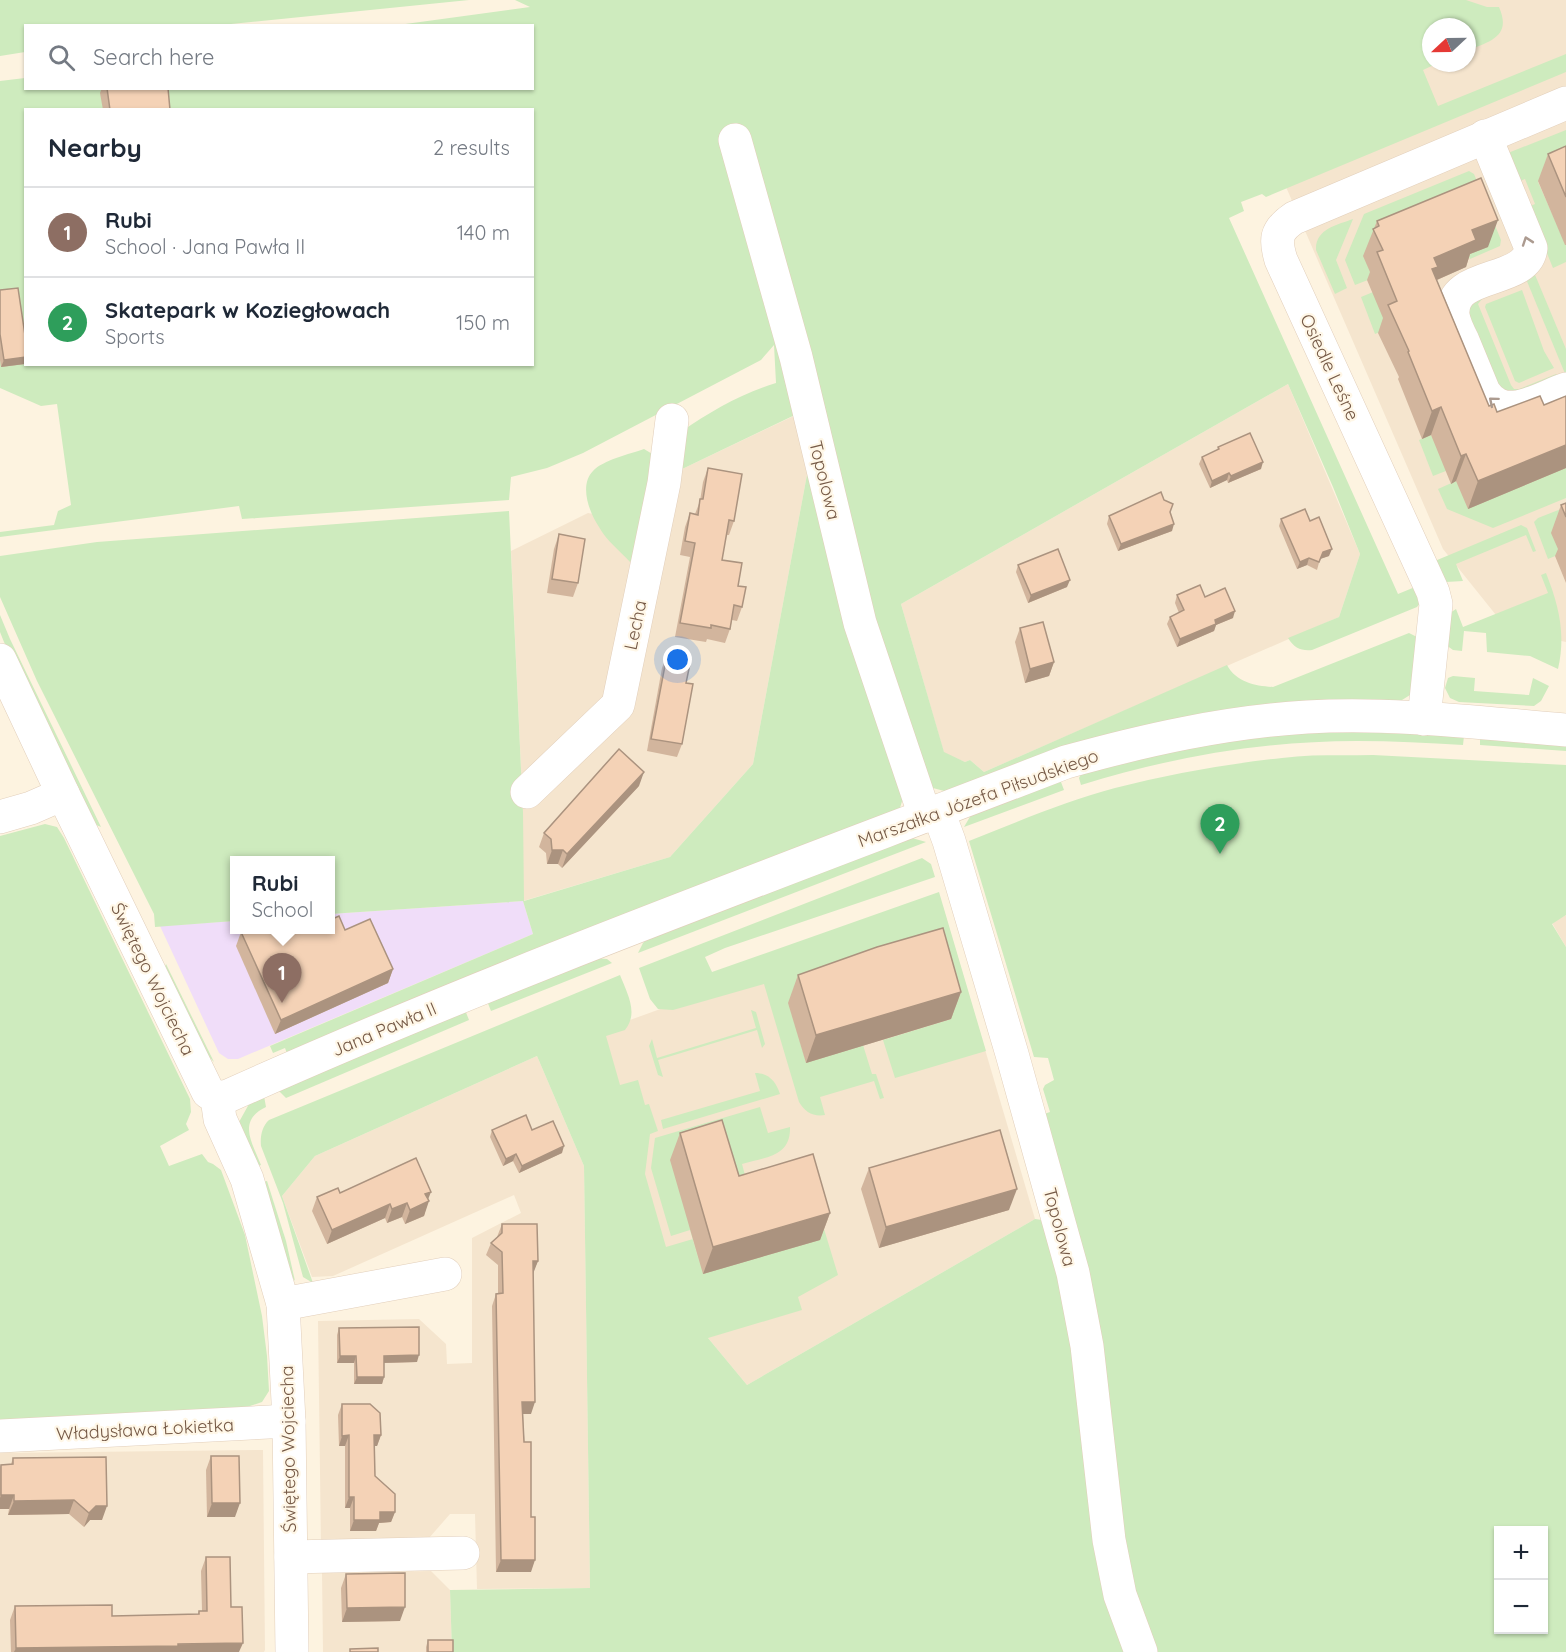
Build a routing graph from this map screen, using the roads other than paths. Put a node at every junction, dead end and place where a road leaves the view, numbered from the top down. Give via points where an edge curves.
1 (1566, 102) edge
2 (1485, 136) junction
3 (735, 140) dead end
4 (1566, 389) edge
5 (672, 420) dead end
6 (0, 660) edge
7 (1424, 719) junction
8 (1566, 730) edge
9 (527, 792) dead end
10 (63, 794) junction
11 (932, 814) junction
12 (0, 817) edge
13 (552, 960) joint
14 (217, 1098) junction
15 (445, 1274) dead end
16 (283, 1304) junction
17 (289, 1421) junction
18 (0, 1436) edge
19 (463, 1553) dead end
20 (291, 1557) junction
21 (292, 1652) edge
22 (1141, 1652) edge

1 - 2 street, Osiedle Leśne
4 -> 2 street via 1515,408 1504,409 1490,402 1453,317 1461,292 1523,265 1530,256 1531,248
2 - 7 street, Osiedle Leśne via 1294,218 1285,224 1276,244 1433,592 1436,604
3 - 11 street, Topolowa via 796,357 860,623
5 - 9 street, Lecha via 664,483 618,705
6 - 10 street, Świętego Wojciecha
7 - 8 street, Marszałka Józefa Piłsudskiego
7 - 11 street, Marszałka Józefa Piłsudskiego via 1308,717 1178,733 1066,762
10 - 12 street
10 - 14 street, Świętego Wojciecha via 208,1092
11 - 13 street, Marszałka Józefa Piłsudskiego
11 - 22 street, Topolowa via 950,841 1073,1273 1088,1346 1109,1540 1120,1595
13 - 14 street, Jana Pawła II
14 - 16 street, Świętego Wojciecha via 220,1119 247,1179
15 - 16 street
16 - 17 street, Świętego Wojciecha
17 - 18 street, Władysława Łokietka
17 - 20 street, Świętego Wojciecha
19 - 20 street, Świętego Wojciecha
20 - 21 street, Świętego Wojciecha

